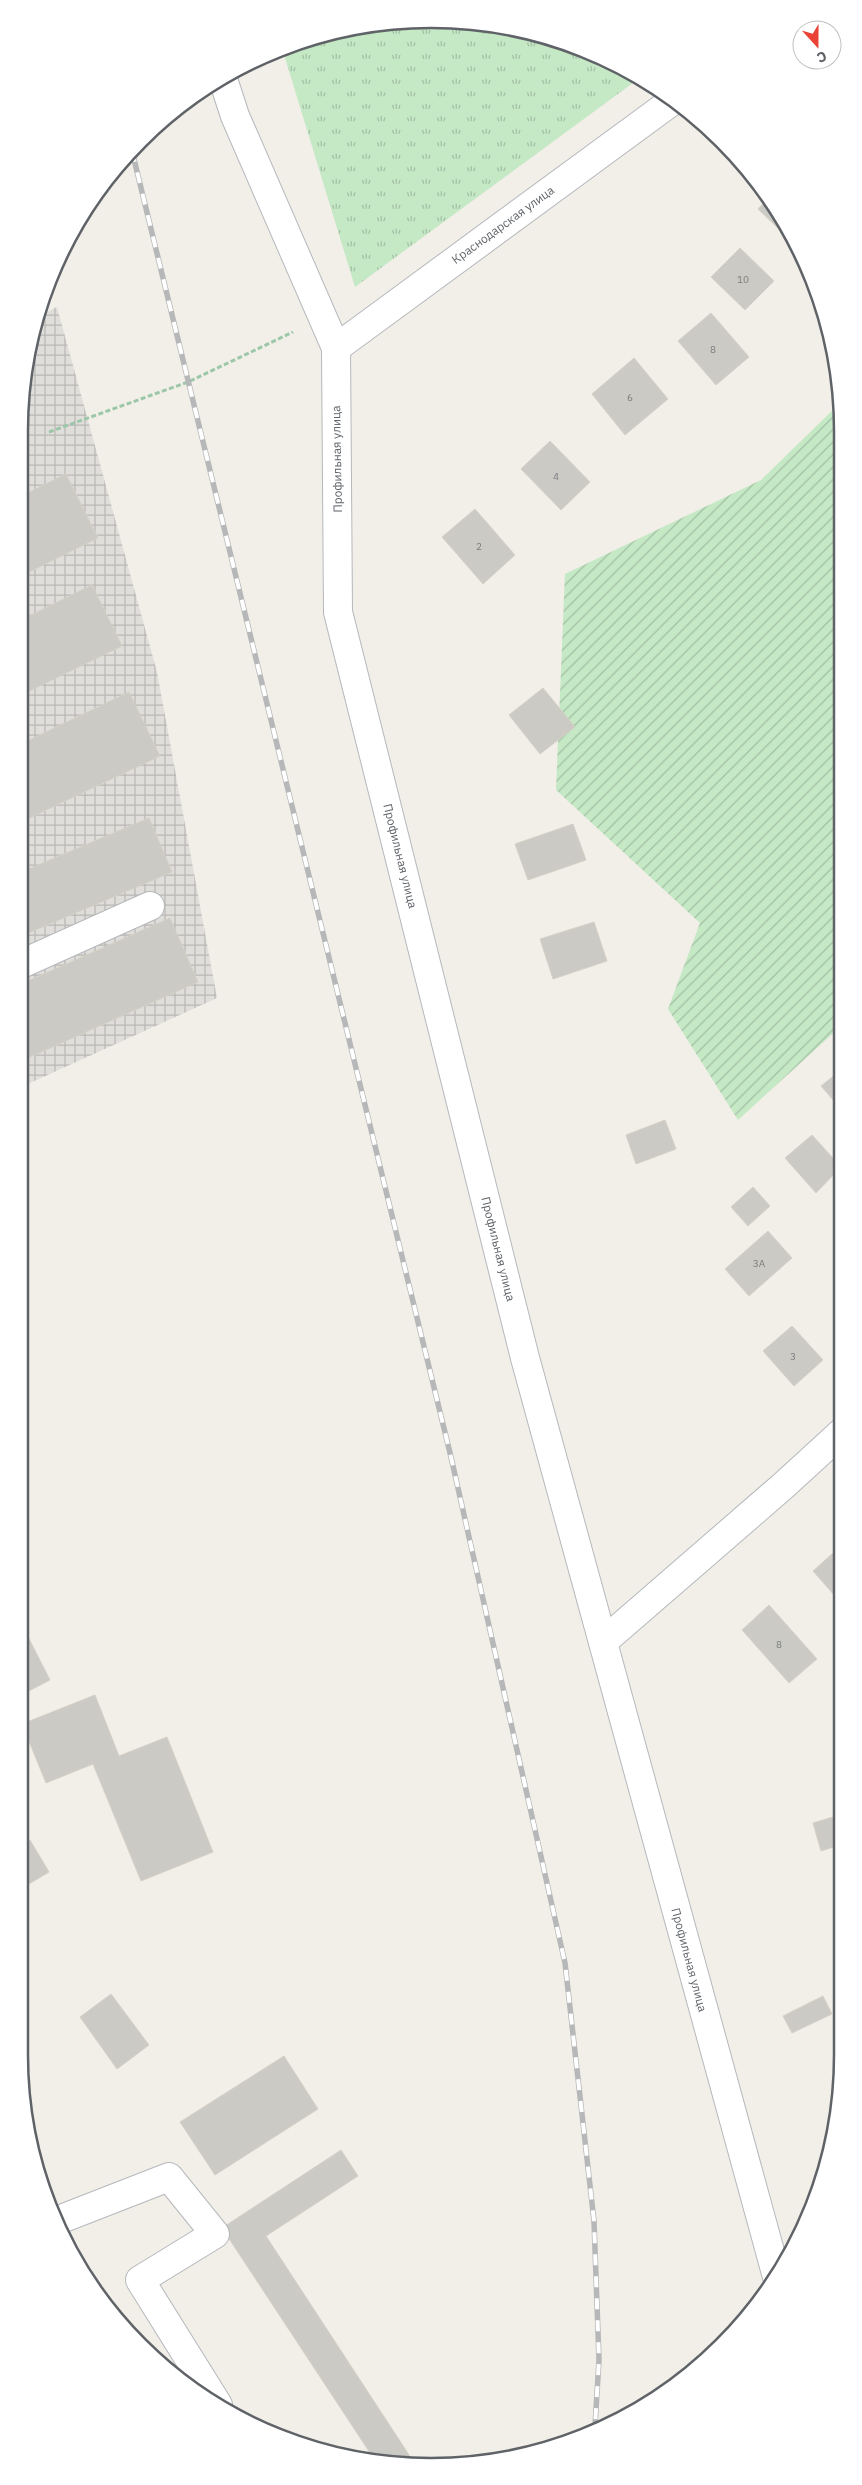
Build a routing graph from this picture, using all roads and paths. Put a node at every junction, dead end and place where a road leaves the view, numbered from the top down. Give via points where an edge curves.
1 (225, 85) edge
2 (668, 105) edge
3 (324, 318) junction
4 (336, 348) junction
5 (49, 432) dead end
6 (150, 906) dead end
7 (28, 961) edge
8 (834, 1439) edge
9 (603, 1642) junction
10 (63, 2218) edge
11 (773, 2267) edge
12 (210, 2391) edge

1 - 3 street, Профильная улица via 235,116
2 - 4 street, Краснодарская улица
3 - 4 street, Профильная улица
3 - 5 path via 188,382
4 - 9 street, Профильная улица via 338,612 525,1358
6 - 7 street
8 - 9 street
9 - 11 street, Профильная улица
10 - 12 street via 169,2177 215,2234 140,2280

